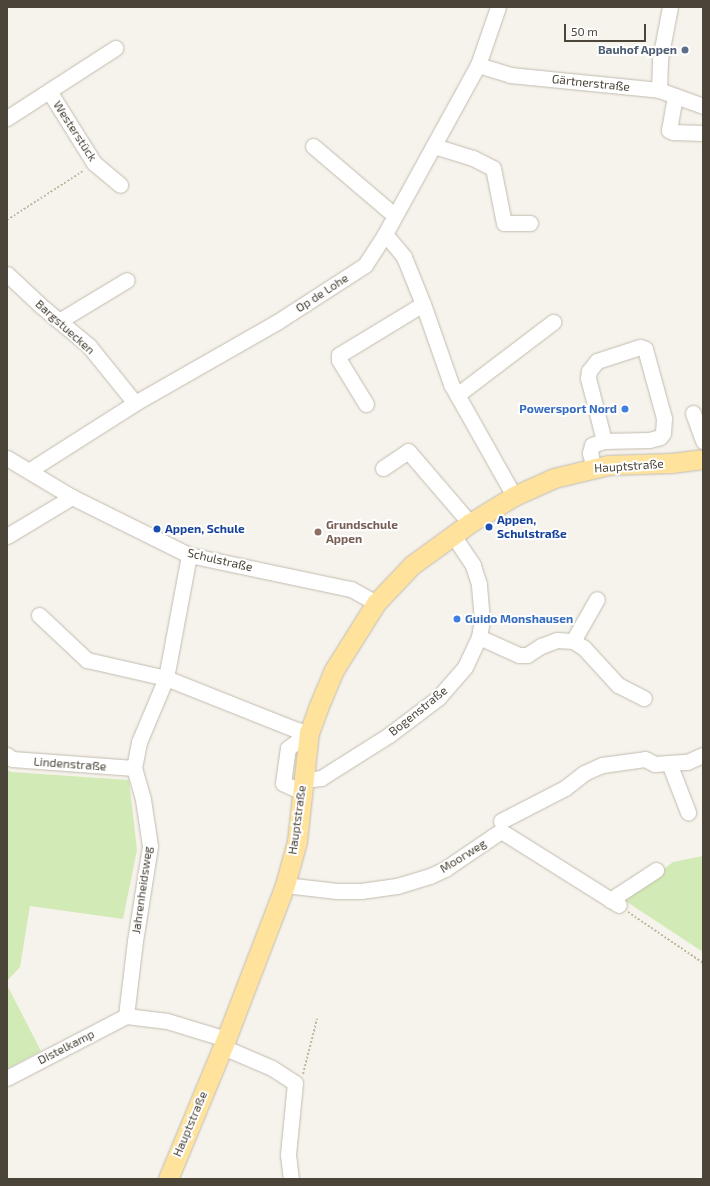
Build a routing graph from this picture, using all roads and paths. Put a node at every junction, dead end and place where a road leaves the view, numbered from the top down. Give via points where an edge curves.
1 (498, 7) edge
2 (670, 7) edge
3 (116, 48) dead end
4 (478, 65) junction
5 (659, 90) junction
6 (49, 91) junction
7 (675, 96) junction
8 (703, 106) edge
9 (7, 118) edge
10 (703, 133) edge
11 (313, 146) dead end
12 (434, 146) junction
13 (94, 163) junction
14 (120, 185) dead end
15 (394, 215) junction
16 (7, 220) edge
17 (530, 223) dead end
18 (385, 234) junction
19 (7, 274) edge
20 (127, 280) dead end
21 (423, 304) junction
22 (59, 321) junction
23 (553, 322) dead end
24 (457, 395) junction
25 (135, 403) junction
26 (366, 404) dead end
27 (693, 413) dead end
28 (604, 441) junction
29 (703, 441) edge
30 (7, 458) edge
31 (703, 459) edge
32 (383, 468) dead end
33 (594, 468) junction
34 (30, 470) junction
35 (514, 496) junction
36 (72, 497) junction
37 (470, 523) junction
38 (453, 535) junction
39 (7, 536) edge
40 (189, 555) junction
41 (597, 599) dead end
42 (376, 603) junction
43 (39, 615) dead end
44 (479, 637) junction
45 (573, 641) junction
46 (166, 678) junction
47 (644, 698) dead end
48 (309, 733) junction
49 (7, 755) edge
50 (703, 755) edge
51 (669, 763) junction
52 (134, 768) junction
53 (303, 786) junction
54 (688, 812) dead end
55 (501, 821) dead end
56 (656, 870) dead end
57 (284, 886) junction
58 (614, 903) junction
59 (703, 963) edge
60 (126, 1016) junction
61 (317, 1019) dead end
62 (225, 1043) junction
63 (7, 1078) edge
64 (295, 1083) junction
65 (168, 1179) edge
66 (291, 1179) edge

1 - 4 street, Op de Lohe
2 - 5 street via 660,58
3 - 6 street, Westerstück
4 - 5 street, Gärtnerstraße via 510,75
4 - 12 street, Op de Lohe
5 - 7 street, Gärtnerstraße
6 - 9 street, Westerstück
6 - 13 street, Westerstück
7 - 8 street, Gärtnerstraße
7 - 10 street via 669,130
11 - 15 street
12 - 15 street, Op de Lohe
12 - 17 street via 473,158 493,168 504,222
13 - 14 street, Westerstück
13 - 16 path
15 - 18 street, Op de Lohe
18 - 21 street via 404,257
18 - 25 street, Op de Lohe via 365,265 278,322
19 - 22 street, Bargstuecken
20 - 22 street
21 - 24 street
21 - 26 street via 339,355 339,360
22 - 25 street, Bargstuecken via 89,346
23 - 24 street
24 - 35 street
25 - 34 street, Op de Lohe
27 - 29 street
28 - 28 street via 649,440 660,437 663,433 664,418 645,348 640,347 597,361 589,371 588,378
28 - 33 street via 592,445 590,453
30 - 34 street, Schulstraße
31 - 33 main road, Hauptstraße
32 - 37 street via 408,451
33 - 35 main road, Hauptstraße via 554,478
34 - 36 street, Schulstraße
35 - 37 main road, Hauptstraße
36 - 39 street
36 - 40 street, Schulstraße
37 - 38 main road, Hauptstraße
38 - 42 main road, Hauptstraße via 412,565
38 - 44 street, Bogenstraße via 477,575 482,610
40 - 42 street, Schulstraße via 351,589
40 - 46 street, Jahrenheidsweg
41 - 45 street
42 - 48 main road, Hauptstraße via 334,670
43 - 46 street via 87,660
44 - 45 street via 519,656 527,655 557,640
44 - 53 street, Bogenstraße via 465,667 438,698 389,735 321,778
45 - 47 street via 584,648 618,685
46 - 48 street via 294,730
46 - 52 street, Jahrenheidsweg via 139,742
48 - 53 main road, Hauptstraße
49 - 52 street, Lindenstraße via 12,759
50 - 51 street via 687,762
51 - 54 street
51 - 55 street via 655,764 645,759 602,765 584,773 558,792
52 - 60 street, Jahrenheidsweg via 143,799 150,846
53 - 57 main road, Hauptstraße via 297,841
56 - 58 street
57 - 58 street, Moorweg via 337,891 397,886 445,869 501,830
57 - 62 main road, Hauptstraße
58 - 59 path
60 - 62 street via 167,1021
60 - 63 street, Distelkamp
61 - 64 path via 302,1077
62 - 64 street
62 - 65 main road, Hauptstraße
64 - 66 street via 288,1155

